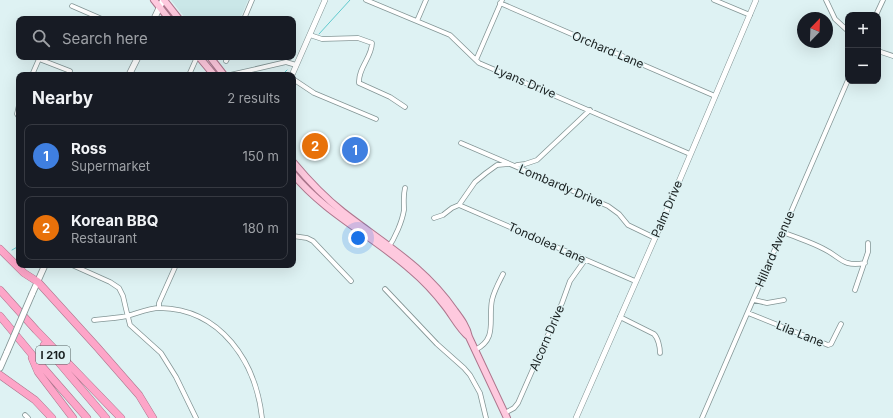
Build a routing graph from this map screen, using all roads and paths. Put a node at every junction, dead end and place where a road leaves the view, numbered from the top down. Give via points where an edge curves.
1 (154, 0) edge
2 (164, 0) edge
3 (252, 0) edge
4 (325, 0) edge
5 (366, 0) edge
6 (426, 0) edge
7 (714, 0) edge
8 (756, 0) edge
9 (826, 0) edge
10 (883, 0) edge
11 (501, 2) edge
12 (72, 6) dead end
13 (160, 6) junction
14 (877, 12) edge
15 (750, 15) junction
16 (95, 16) edge
17 (155, 16) edge
18 (167, 16) edge
19 (177, 16) edge
20 (245, 16) edge
21 (417, 22) junction
22 (845, 28) edge
23 (310, 35) junction
24 (881, 52) edge
25 (893, 56) edge
26 (39, 60) edge
27 (42, 60) edge
28 (136, 60) edge
29 (196, 60) edge
30 (201, 60) edge
31 (212, 60) edge
32 (476, 60) junction
33 (296, 65) junction
34 (70, 71) dead end
35 (33, 72) edge
36 (130, 72) edge
37 (190, 72) edge
38 (211, 72) edge
39 (222, 72) edge
40 (243, 72) edge
41 (293, 72) edge
42 (296, 81) edge
43 (846, 84) edge
44 (715, 96) junction
45 (405, 107) dead end
46 (590, 110) junction
47 (376, 119) dead end
48 (461, 143) dead end
49 (690, 154) junction
50 (514, 165) junction
51 (296, 166) edge
52 (296, 177) edge
53 (404, 188) dead end
54 (459, 205) junction
55 (434, 218) dead end
56 (354, 224) junction
57 (783, 232) junction
58 (296, 236) edge
59 (655, 238) junction
60 (868, 244) dead end
61 (388, 248) junction
62 (0, 249) edge
63 (585, 260) junction
64 (865, 263) junction
65 (16, 265) edge
66 (19, 268) edge
67 (44, 268) edge
68 (79, 268) edge
69 (175, 268) edge
70 (503, 274) dead end
71 (351, 281) dead end
72 (635, 281) junction
73 (38, 282) junction
74 (385, 289) dead end
75 (855, 290) dead end
76 (0, 291) edge
77 (754, 300) junction
78 (784, 300) dead end
79 (159, 308) junction
80 (748, 313) junction
81 (0, 316) edge
82 (128, 316) junction
83 (620, 317) junction
84 (94, 320) dead end
85 (842, 324) dead end
86 (475, 350) junction
87 (30, 352) junction
88 (660, 353) dead end
89 (0, 368) edge
90 (0, 375) edge
91 (506, 416) edge
92 (52, 418) edge
93 (73, 418) edge
94 (87, 418) edge
95 (106, 418) edge
96 (121, 418) edge
97 (154, 418) edge
98 (196, 418) edge
99 (262, 418) edge
100 (486, 418) edge
101 (576, 418) edge
102 (702, 418) edge

1 - 13 main road
2 - 13 main road
2 - 19 main road
3 - 20 street
4 - 23 street
5 - 21 street, Lyans Drive
6 - 21 street
7 - 15 street
8 - 15 street, Palm Drive
9 - 22 street via 834,19
10 - 14 street
11 - 32 street
11 - 44 street, Orchard Lane
12 - 16 street
13 - 17 main road
13 - 18 main road
15 - 44 street, Palm Drive
21 - 32 street, Lyans Drive via 450,35
23 - 33 street
23 - 45 street via 322,39 358,38 372,43 359,83
24 - 25 street
26 - 35 street
27 - 34 street
28 - 36 main road
29 - 37 street
30 - 38 main road
31 - 39 main road
32 - 46 street, Lyans Drive
33 - 40 street via 286,62
33 - 41 street
42 - 47 street via 314,93
43 - 57 street, Hillard Avenue
44 - 49 street, Palm Drive
46 - 49 street, Lyans Drive
46 - 50 street via 537,160
48 - 50 street, Lombardy Drive
49 - 59 street, Palm Drive
50 - 54 street via 500,164 486,173 475,182
50 - 59 street, Lombardy Drive via 608,206 619,214 628,226
51 - 56 main road
52 - 56 main road via 318,200
53 - 61 street via 404,209
54 - 55 street
54 - 63 street, Tondolea Lane
56 - 61 main road
57 - 64 street via 825,249 843,262 854,265
57 - 77 street, Hillard Avenue
58 - 71 street via 313,241
59 - 72 street, Palm Drive
60 - 64 street
61 - 86 main road via 415,266 444,296 462,320
62 - 65 highway
63 - 72 street, Tondolea Lane
63 - 91 street, Alcorn Drive via 568,286 518,403
64 - 75 street
66 - 73 highway
67 - 73 main road
68 - 82 street via 120,288
69 - 79 street
70 - 86 street via 492,301 487,341
72 - 83 street, Palm Drive
73 - 89 main road, bridge
73 - 97 highway via 131,386
74 - 100 street via 436,344 470,375 480,393
76 - 95 highway, I 210
76 - 96 highway
77 - 78 street
77 - 80 street, Hillard Avenue
79 - 82 street
79 - 99 street via 184,311 197,316 210,322 230,339 256,387
80 - 85 street, Lila Lane via 828,345
80 - 102 street, Hillard Avenue
81 - 87 highway, I 210
82 - 84 street
82 - 98 street via 130,325 161,353
83 - 88 street via 654,334
83 - 101 street, Palm Drive
86 - 91 main road
87 - 93 highway via 38,372
87 - 94 highway, I 210
90 - 92 highway via 35,400

